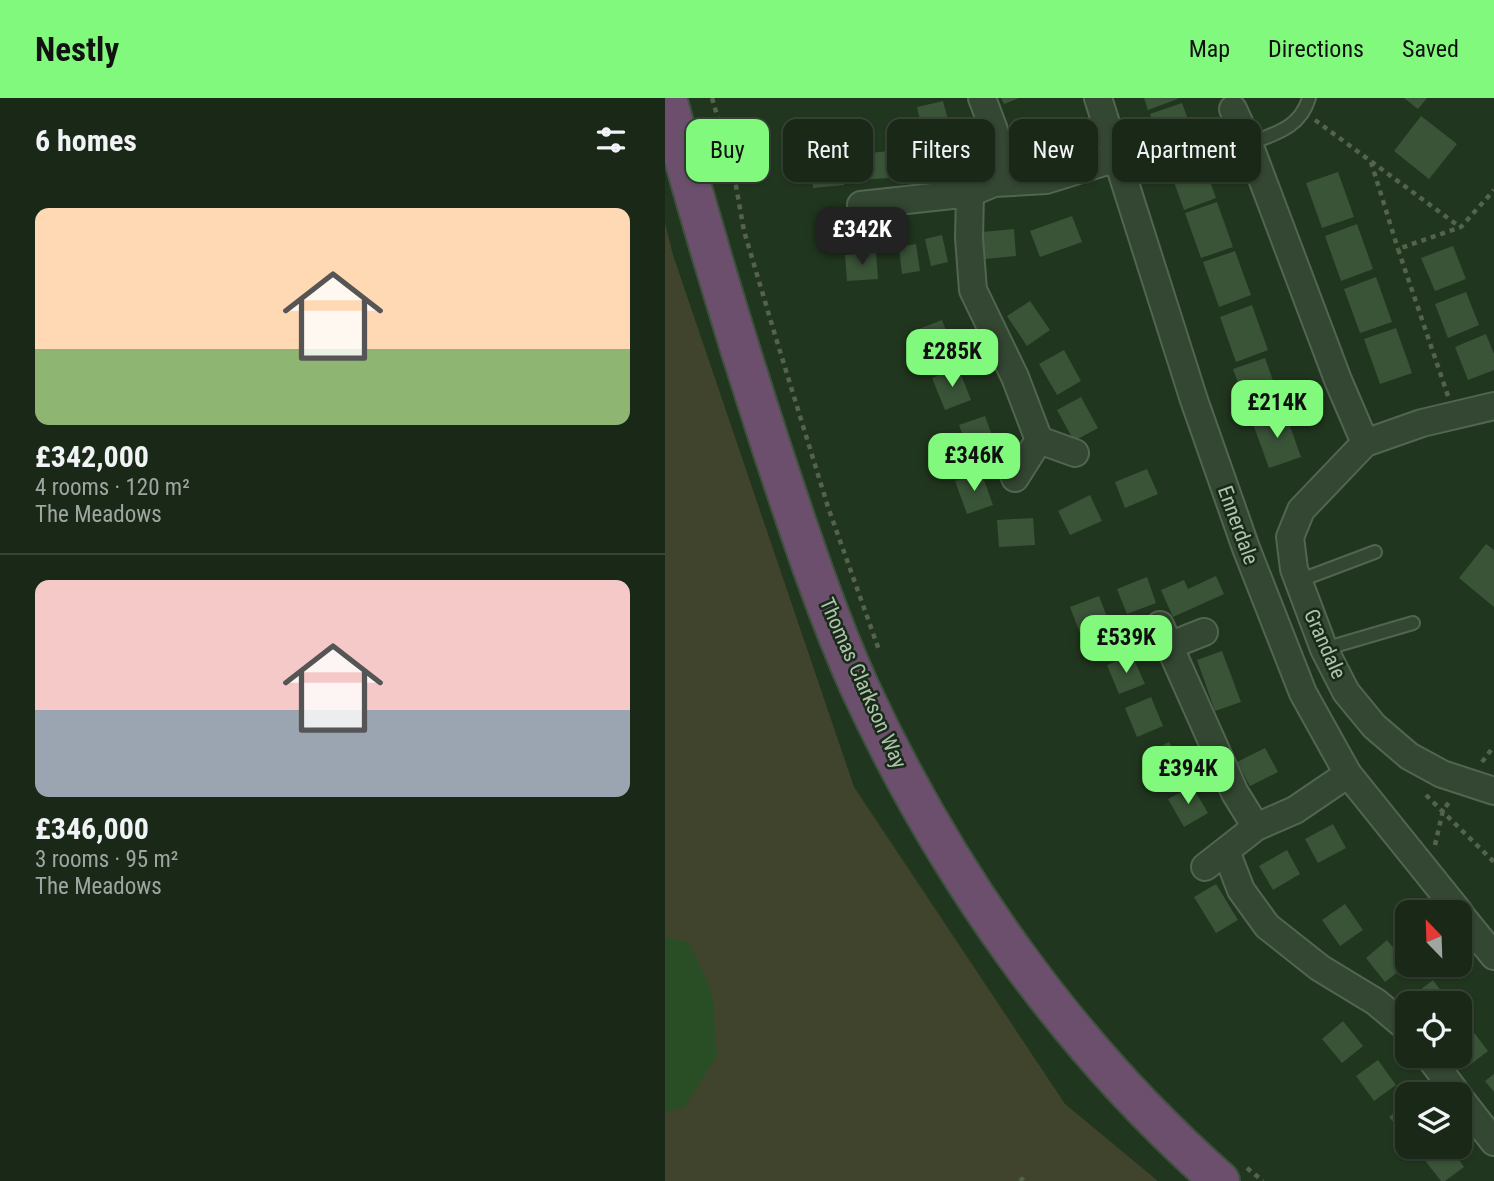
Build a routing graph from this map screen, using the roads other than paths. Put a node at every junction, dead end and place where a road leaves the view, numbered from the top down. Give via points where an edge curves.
1 (667, 98) edge
2 (982, 98) edge
3 (1098, 98) edge
4 (1309, 98) edge
5 (1233, 109) dead end
6 (1238, 119) edge
7 (1261, 139) edge
8 (1112, 142) edge
9 (1112, 160) edge
10 (1261, 176) edge
11 (1125, 182) edge
12 (994, 183) junction
13 (970, 193) junction
14 (861, 205) dead end
15 (1494, 406) edge
16 (1039, 440) junction
17 (1364, 443) junction
18 (1075, 453) dead end
19 (1015, 478) dead end
20 (1375, 552) dead end
21 (1298, 580) junction
22 (1413, 623) dead end
23 (1204, 632) dead end
24 (1324, 649) junction
25 (1348, 774) junction
26 (1494, 791) edge
27 (1256, 827) junction
28 (1226, 851) junction
29 (1205, 867) dead end
30 (1449, 900) edge
31 (1472, 928) edge
32 (1494, 956) edge
33 (1395, 1018) edge
34 (1472, 1113) edge
35 (1494, 1142) edge
36 (1232, 1173) edge

1 - 36 highway, Thomas Clarkson Way via 727,312 806,551 884,738 978,902 1060,1014 1153,1118
2 - 12 street via 994,130
3 - 8 street, Ennerdale
4 - 7 lane via 1304,113 1285,130
5 - 6 street
9 - 12 street via 1046,180
10 - 17 street
11 - 25 street, Ennerdale via 1246,548 1303,693
12 - 13 street
13 - 14 street
13 - 16 street via 973,290 1016,377
15 - 17 street, Grandale
16 - 18 street
16 - 19 street
17 - 21 street, Grandale via 1301,510 1290,537
20 - 21 lane
21 - 24 street, Grandale
22 - 24 lane
23 - 27 street via 1165,635 1235,793
24 - 26 street, Grandale via 1346,692 1374,726 1409,756 1442,774
25 - 27 street via 1295,810
25 - 30 street, Ennerdale
27 - 28 street
28 - 29 street
28 - 33 street via 1241,890 1267,926
31 - 32 street, Ennerdale
34 - 35 street

